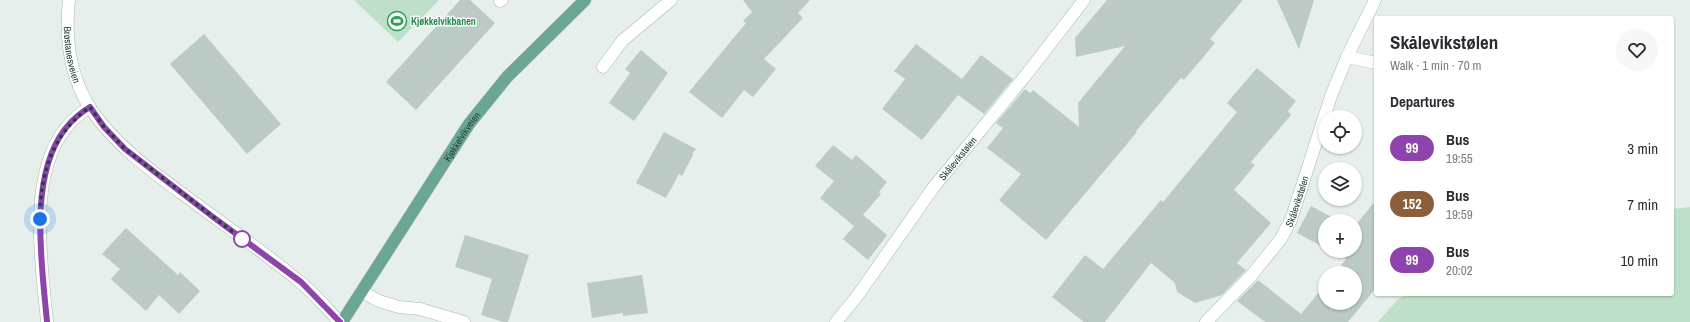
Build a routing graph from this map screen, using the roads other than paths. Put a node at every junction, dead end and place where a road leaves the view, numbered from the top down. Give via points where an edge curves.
1 (69, 0) edge
2 (585, 0) edge
3 (671, 0) edge
4 (1084, 0) edge
5 (1376, 0) edge
6 (1347, 57) junction
7 (1374, 63) edge
8 (603, 67) dead end
9 (90, 107) junction
10 (361, 291) junction
11 (47, 322) edge
12 (341, 322) edge
13 (464, 322) edge
14 (836, 322) edge
15 (1206, 322) edge

1 - 9 street, Brøstanesveien via 67,22 74,74
2 - 10 main road, Kjøkkelvikveien via 507,77 469,124
3 - 8 street via 622,41
4 - 14 street, Skålevikstølen via 933,188
5 - 6 street, Skålevikstølen
6 - 7 street
6 - 15 street, Skålevikstølen via 1331,96 1291,220 1280,240 1250,277
9 - 11 street via 76,116 64,130 44,174 40,205
9 - 12 street, Brøstanesveien via 104,127 125,149 301,282
10 - 12 main road, Kjøkkelvikveien
10 - 13 street via 399,307 420,309

